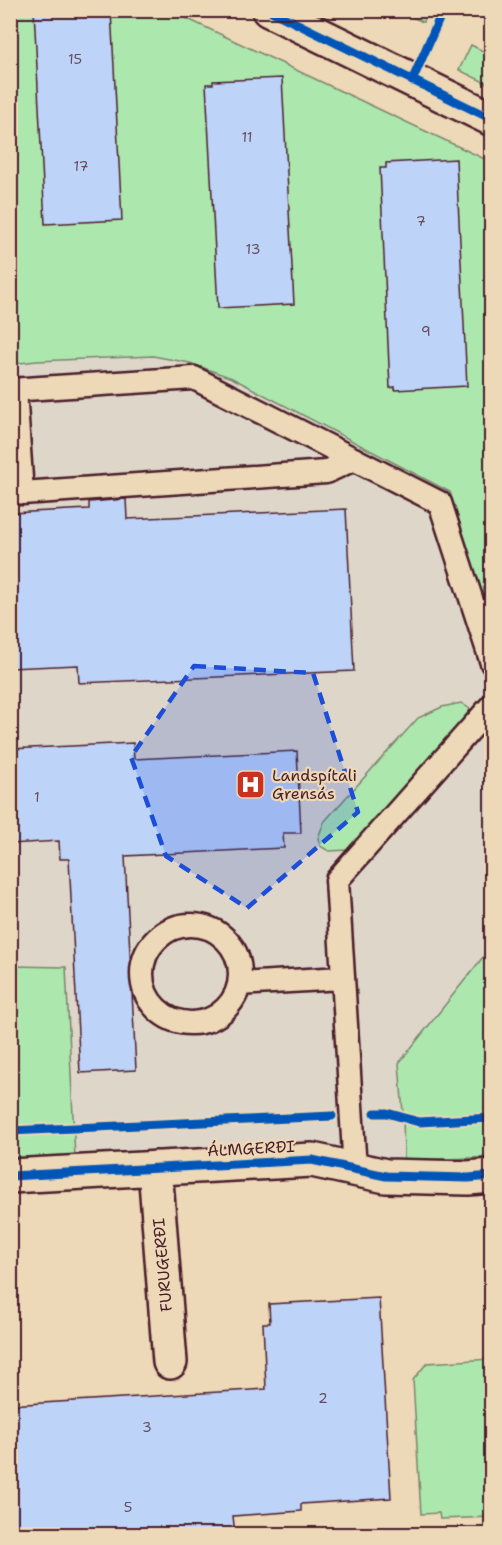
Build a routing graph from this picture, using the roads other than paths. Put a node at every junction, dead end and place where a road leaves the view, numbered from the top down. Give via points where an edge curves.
1 (269, 10) edge
2 (492, 119) edge
3 (13, 390) edge
4 (354, 459) junction
5 (492, 663) edge
6 (492, 705) edge
7 (342, 978) junction
8 (239, 984) junction
9 (155, 1168) junction
10 (355, 1170) junction
11 (10, 1176) edge
12 (492, 1176) edge
13 (170, 1362) dead end

1 - 2 street
3 - 4 lane via 194,378
3 - 4 lane via 22,493 326,472
4 - 5 lane via 440,502
6 - 7 lane via 337,880
7 - 8 lane
7 - 10 lane
8 - 8 lane via 239,961 231,945 204,926 186,925 170,930 146,953 142,970 151,1003 163,1015 179,1022 213,1019 227,1009
9 - 10 street, ÁLMGERÐI via 312,1160
9 - 11 street, ÁLMGERÐI
9 - 13 street, FURUGERÐI
10 - 12 street, ÁLMGERÐI via 419,1178

